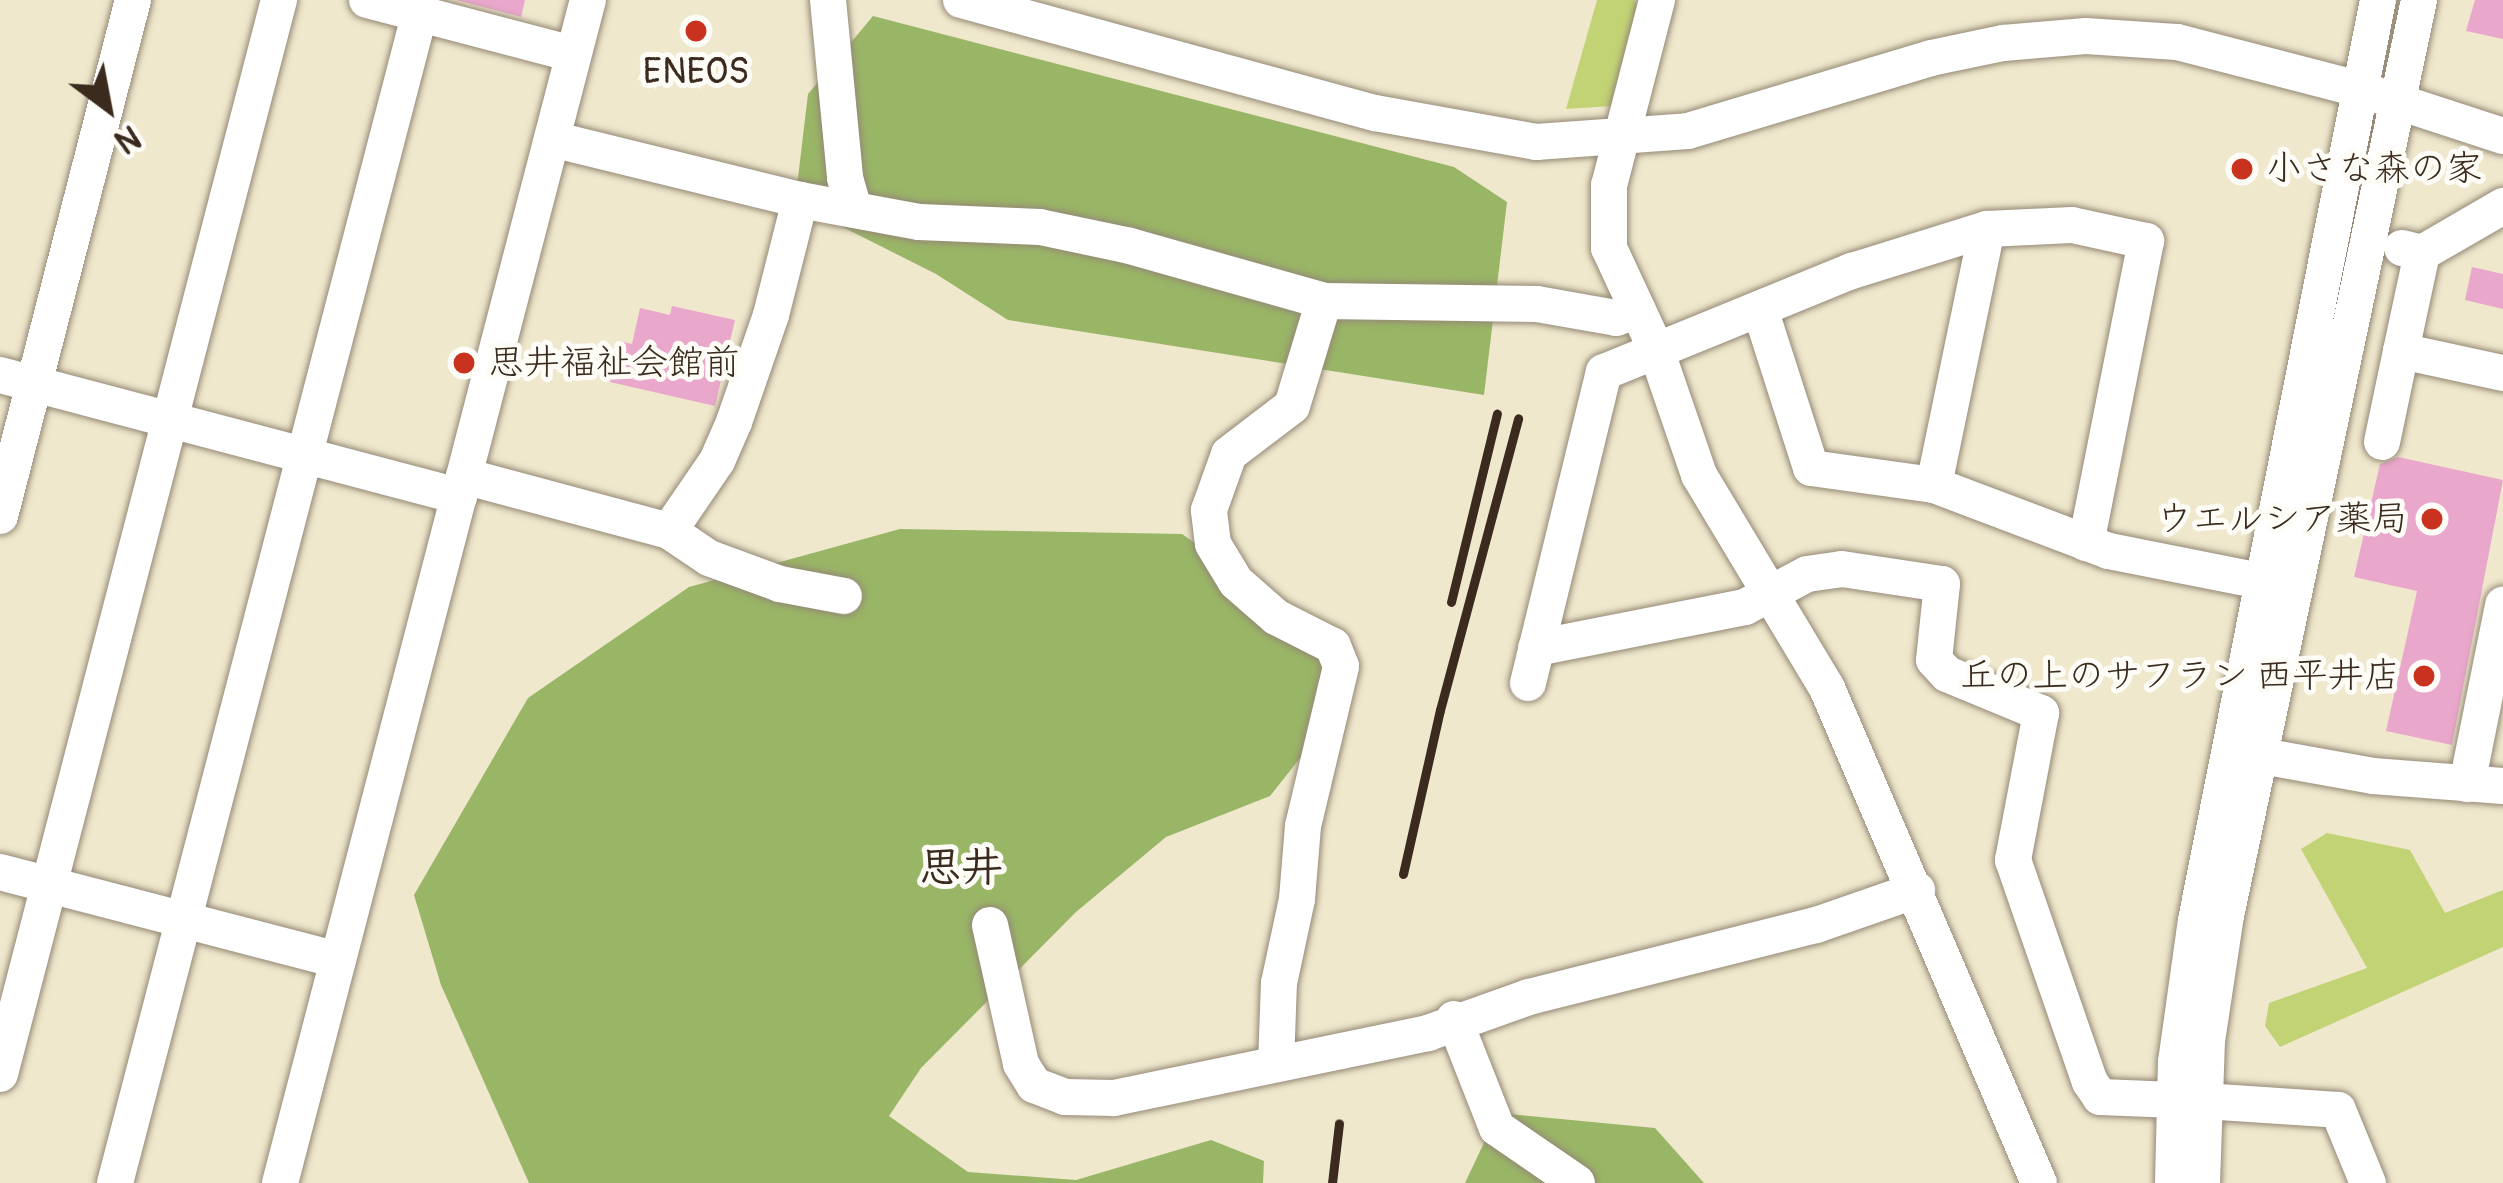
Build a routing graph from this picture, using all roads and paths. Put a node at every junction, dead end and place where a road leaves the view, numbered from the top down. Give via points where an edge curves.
1 (134, 0) edge
2 (280, 0) edge
3 (367, 0) edge
4 (588, 0) edge
5 (828, 0) edge
6 (961, 0) edge
7 (1657, 0) edge
8 (2378, 0) edge
9 (2419, 0) edge
10 (1013, 7) edge
11 (420, 12) junction
12 (573, 55) junction
13 (2359, 89) junction
14 (2399, 101) junction
15 (2503, 136) edge
16 (552, 139) junction
17 (1621, 139) junction
18 (800, 200) junction
19 (2503, 206) edge
20 (854, 210) junction
21 (1988, 230) junction
22 (2486, 230) edge
23 (2370, 241) junction
24 (2422, 253) junction
25 (1324, 301) junction
26 (1760, 309) junction
27 (1638, 310) junction
28 (1655, 347) junction
29 (2402, 351) junction
30 (2503, 373) edge
31 (17, 380) edge
32 (170, 423) junction
33 (2382, 442) dead end
34 (304, 455) junction
35 (1934, 485) junction
36 (461, 486) junction
37 (0, 517) edge
38 (669, 531) junction
39 (2086, 543) junction
40 (2266, 582) junction
41 (1772, 590) junction
42 (844, 596) dead end
43 (2503, 605) edge
44 (2262, 756) junction
45 (2485, 785) edge
46 (0, 872) edge
47 (50, 884) junction
48 (1917, 890) junction
49 (185, 919) junction
50 (990, 925) dead end
51 (338, 960) junction
52 (1454, 1019) junction
53 (1276, 1064) junction
54 (0, 1074) edge
55 (2189, 1101) junction
56 (116, 1183) edge
57 (280, 1183) edge
58 (1577, 1183) edge
59 (2039, 1183) edge
60 (2173, 1183) edge
61 (2201, 1183) edge
62 (2368, 1183) edge

1 - 31 street
2 - 32 street
3 - 11 street
4 - 12 street
5 - 20 street
6 - 10 street
7 - 17 street
8 - 13 street
9 - 14 street
10 - 17 street via 1445,129 1536,142
11 - 12 street
11 - 34 street
12 - 16 street
13 - 14 street
13 - 17 street via 2177,42 2086,37 1931,58 1688,131
13 - 40 street
14 - 15 street
14 - 23 street
16 - 18 street
16 - 36 street
17 - 27 street via 1606,222 1609,248
18 - 20 street
18 - 38 street via 734,422
19 - 22 street
20 - 25 street via 919,222 1040,226
21 - 26 street via 1935,241
21 - 35 street
21 - 39 street via 2072,225 2146,241
22 - 24 street
23 - 24 street
23 - 44 street
24 - 29 street
25 - 27 street via 1537,304 1616,318
25 - 53 street via 1292,406 1229,454 1209,510 1213,544 1236,582 1276,617 1333,646 1341,665 1303,826 1298,899 1279,982
26 - 28 street
26 - 35 street via 1811,468
27 - 28 street
28 - 41 street via 1699,475
28 - 41 street via 1604,372 1532,665 1745,607
29 - 30 street
29 - 33 street
31 - 32 street
31 - 37 street
32 - 34 street
32 - 47 street
34 - 36 street
34 - 49 street
35 - 39 street
36 - 38 street
36 - 51 street
38 - 42 street via 709,558
39 - 40 street
40 - 55 street via 2196,920
41 - 48 street via 1827,688
41 - 55 street via 1842,569 1942,584 1934,660 1947,674 2041,713 2013,860 2090,1082 2100,1096
43 - 45 street
44 - 45 street
44 - 55 street
46 - 47 street
47 - 49 street
47 - 54 street
48 - 52 street via 1816,925
48 - 59 street
49 - 51 street
49 - 56 street
50 - 53 street via 1021,1064 1046,1092 1114,1098
51 - 57 street
52 - 53 street via 1428,1033
52 - 58 street via 1497,1128
55 - 60 street
55 - 61 street
55 - 62 street via 2338,1109

